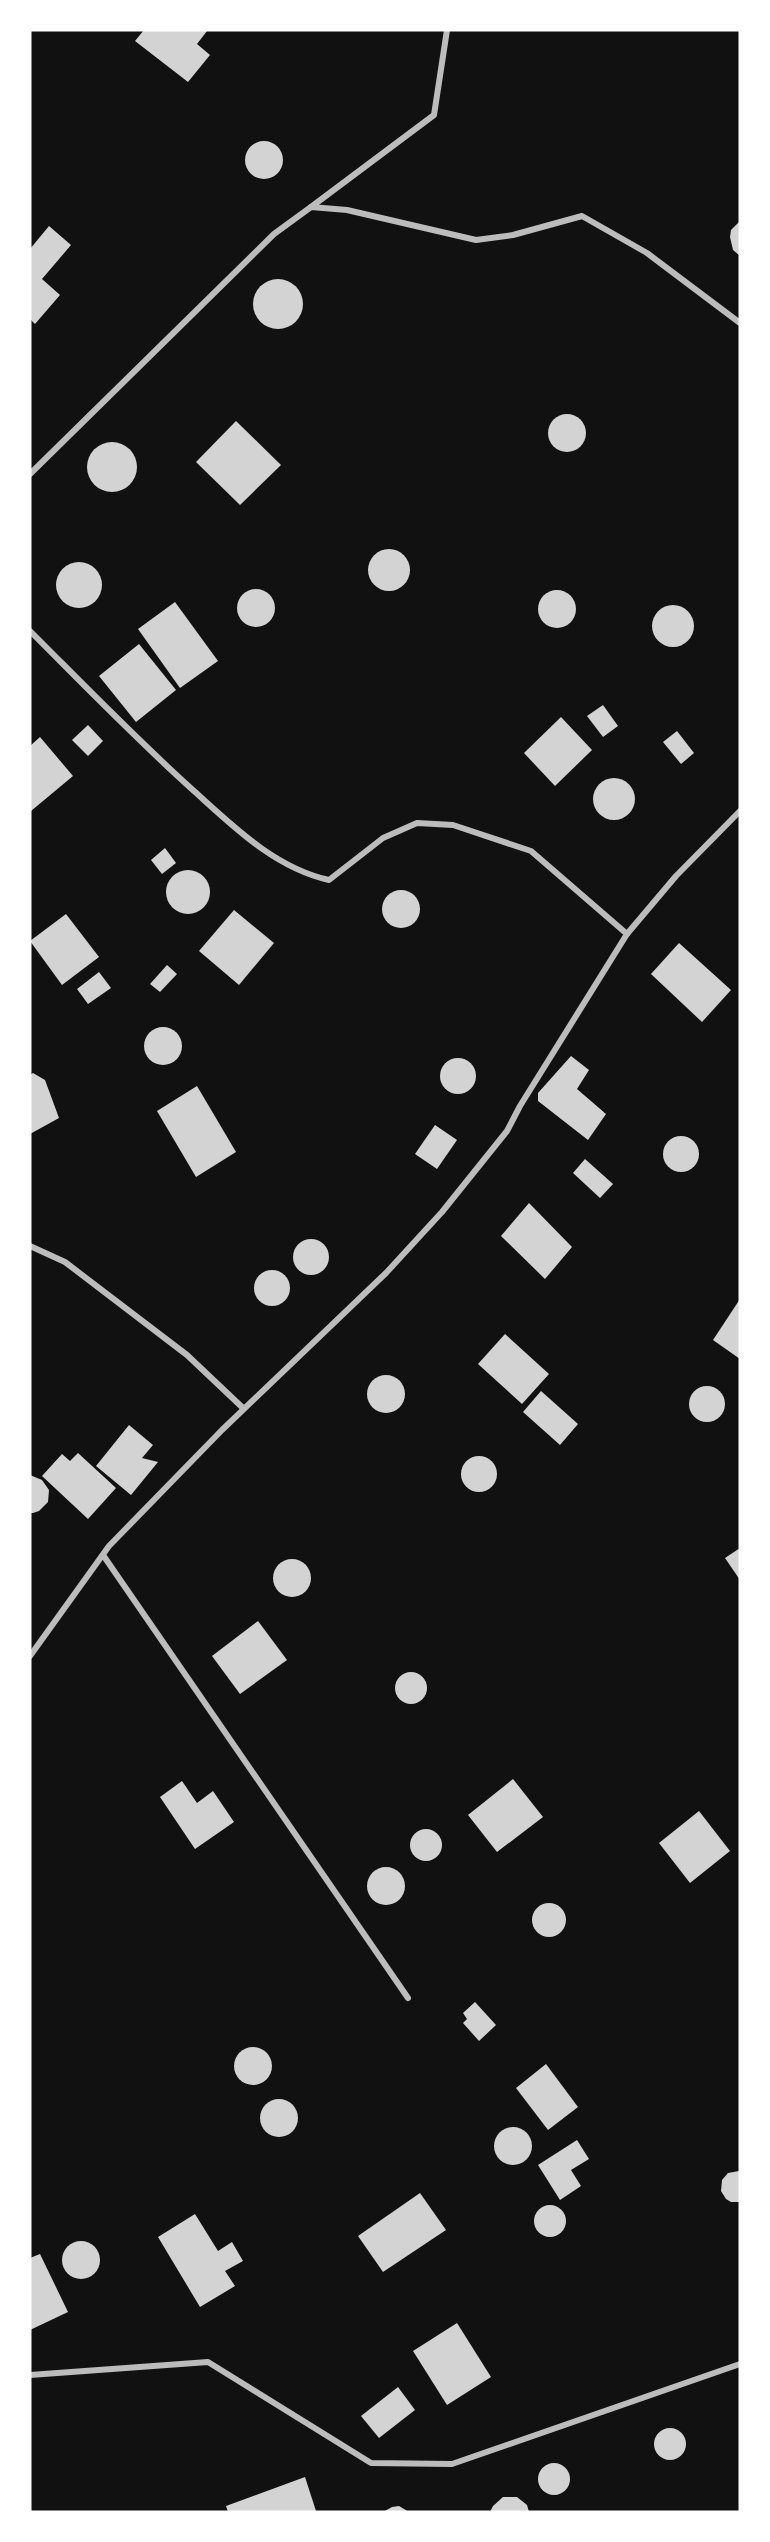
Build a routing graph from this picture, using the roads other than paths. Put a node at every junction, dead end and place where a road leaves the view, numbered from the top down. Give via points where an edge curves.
1 (447, 30) edge
2 (311, 207) junction
3 (740, 323) edge
4 (30, 474) edge
5 (30, 631) edge
6 (740, 811) edge
7 (627, 934) junction
8 (30, 1246) edge
9 (243, 1408) junction
10 (103, 1555) junction
11 (30, 1656) edge
12 (408, 1998) dead end
13 (740, 2364) edge
14 (30, 2375) edge

1 - 2 street via 434,115
2 - 3 street via 347,210 476,240 513,235 582,216 647,253
2 - 4 street via 274,234
5 - 7 street via 159,759 251,842 309,876 329,880 382,838 417,823 453,825 531,851
6 - 7 street via 676,876
7 - 9 street via 507,1131 442,1212 386,1273
8 - 9 street via 65,1262 187,1355
9 - 10 street
10 - 11 street
10 - 12 street
13 - 14 street via 452,2464 370,2463 208,2362

